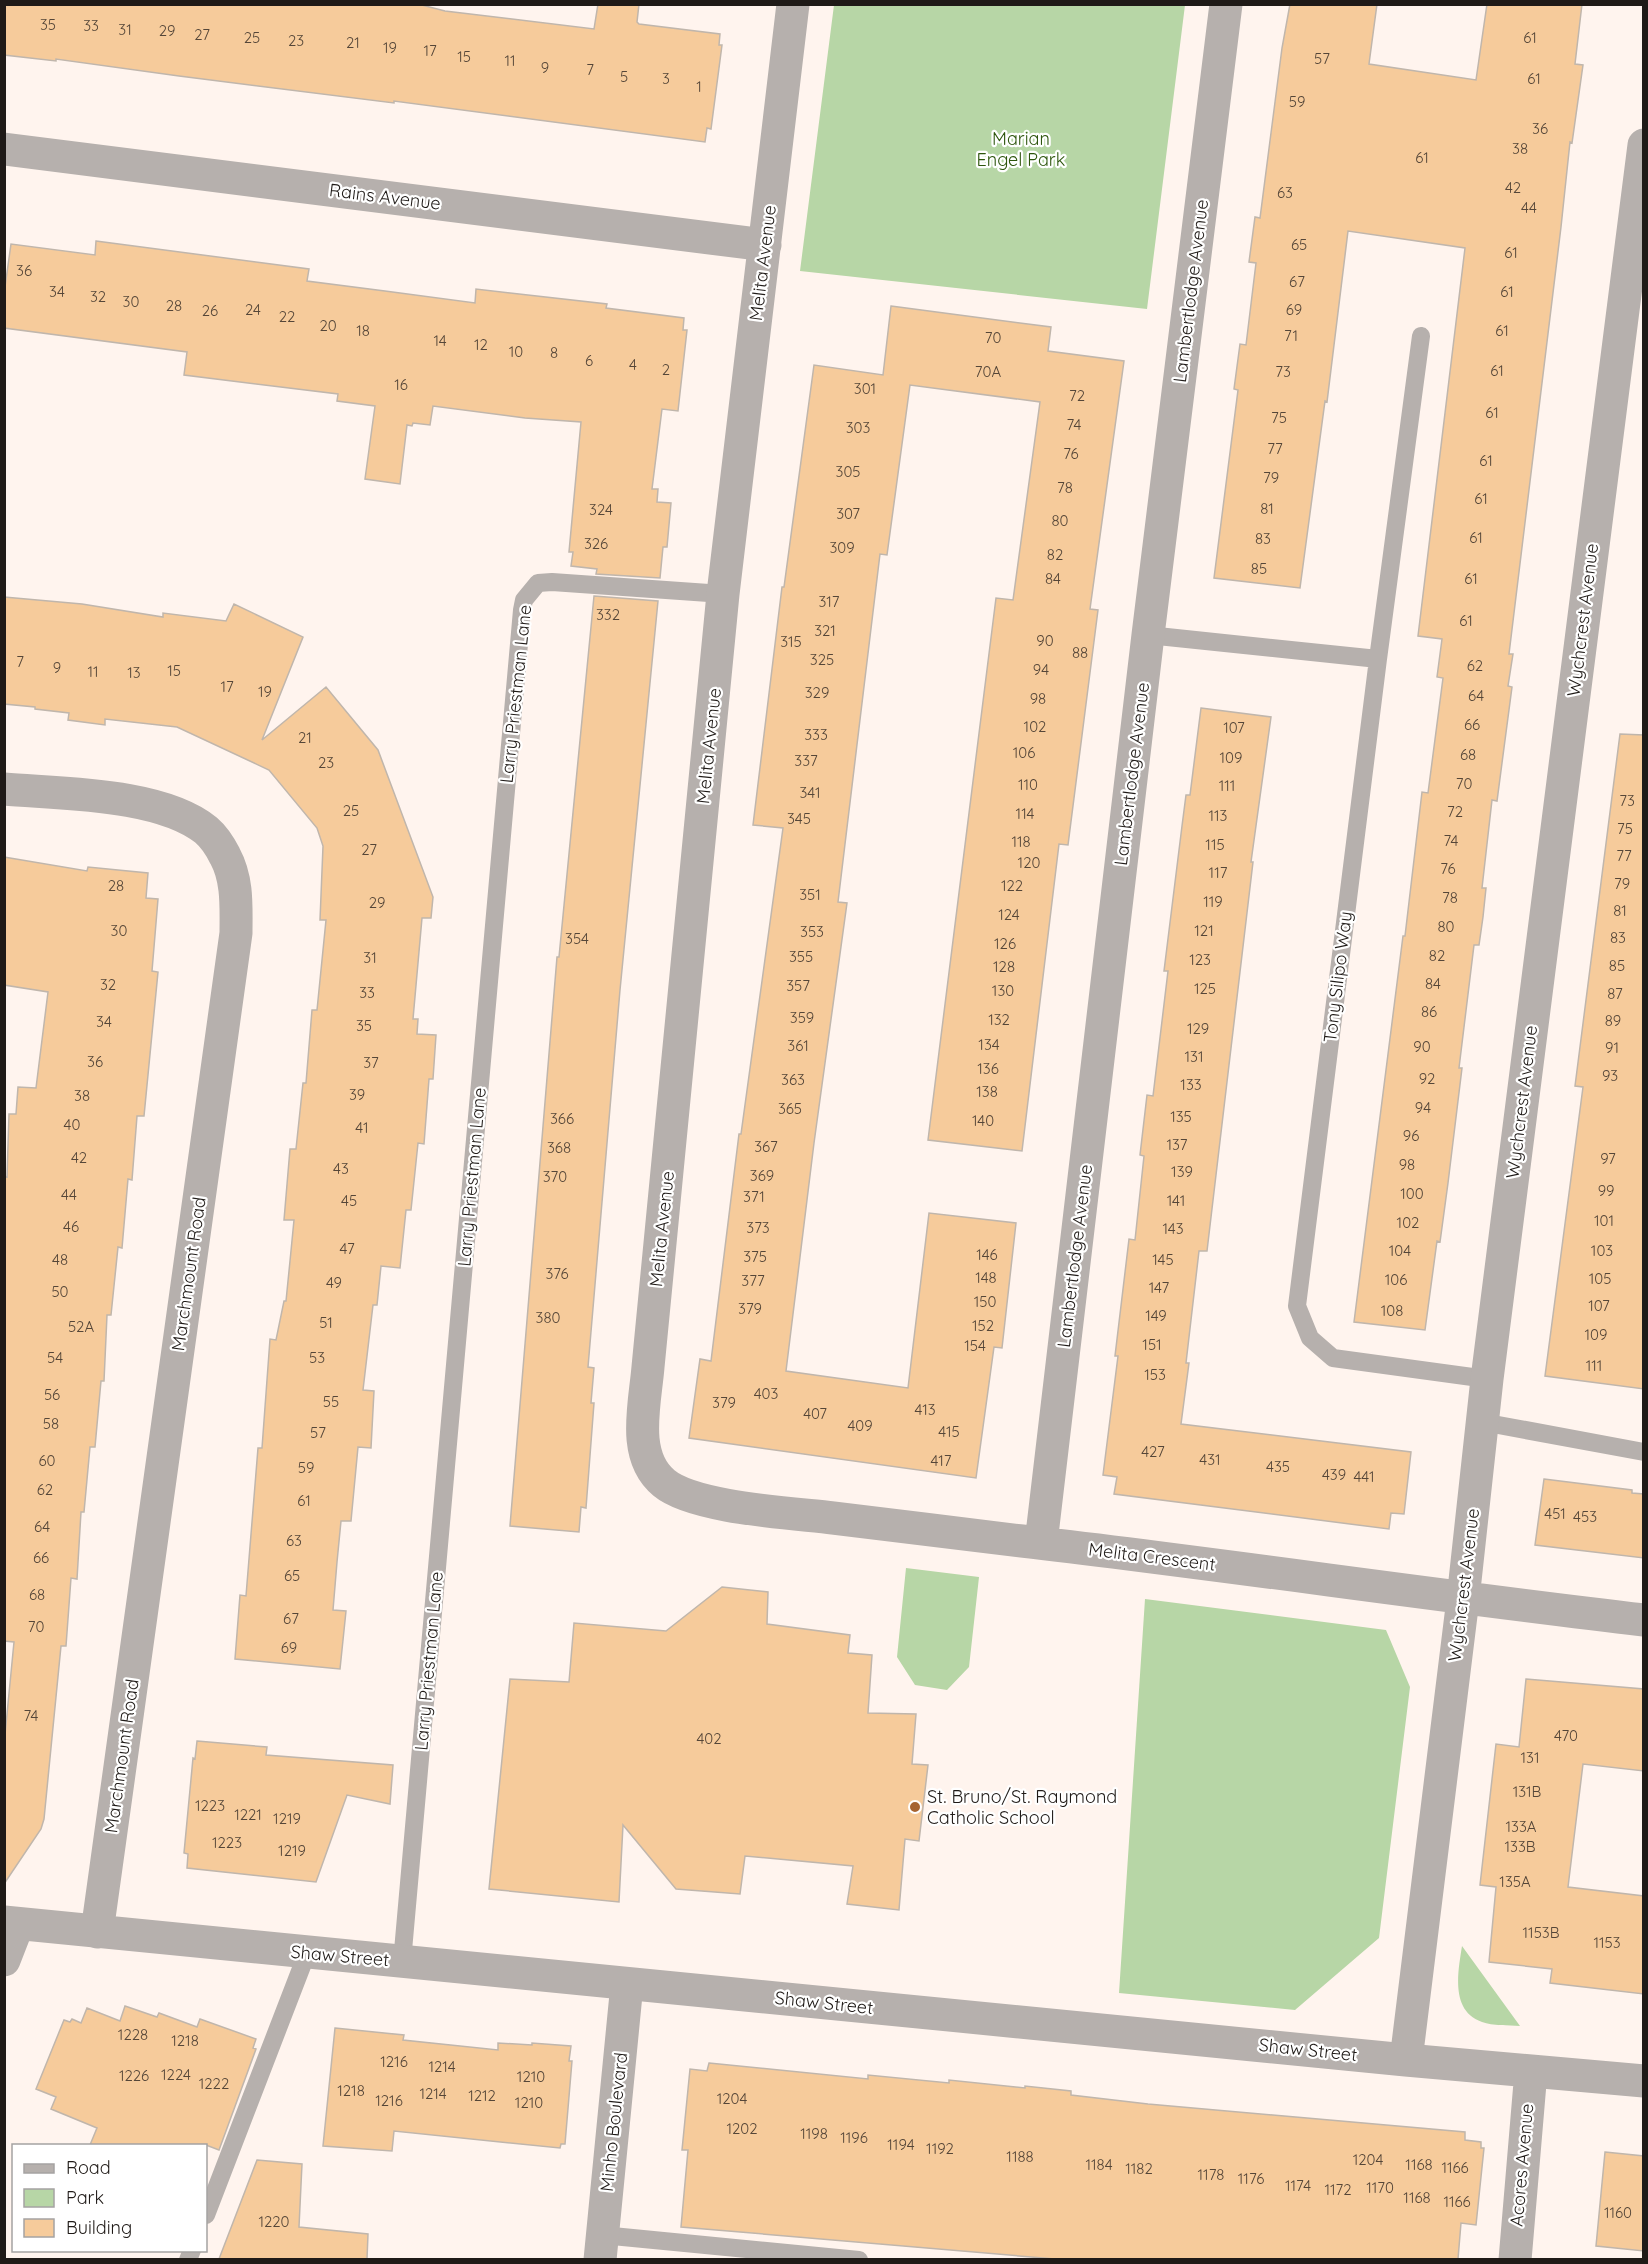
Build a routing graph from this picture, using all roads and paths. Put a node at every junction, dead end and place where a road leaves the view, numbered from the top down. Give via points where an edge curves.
1 (793, 4) edge
2 (1226, 4) edge
3 (1644, 145) edge
4 (4, 149) edge
5 (765, 245) junction
6 (1421, 336) dead end
7 (723, 594) junction
8 (1148, 635) junction
9 (1378, 659) junction
10 (4, 789) edge
11 (1487, 1379) junction
12 (1482, 1422) junction
13 (1644, 1452) edge
14 (663, 1483) joint
15 (1041, 1543) junction
16 (1463, 1599) junction
17 (1644, 1620) edge
18 (11, 1923) edge
19 (97, 1932) junction
20 (307, 1953) junction
21 (4, 1960) edge
22 (402, 1962) junction
23 (627, 1984) junction
24 (1406, 2060) junction
25 (1531, 2071) junction
26 (1644, 2081) edge
27 (207, 2212) edge
28 (601, 2247) edge
29 (859, 2259) edge
30 (1515, 2259) edge

1 - 5 street, Melita Avenue
2 - 8 street, Lambertlodge Avenue
3 - 11 street, Wychcrest Avenue
4 - 5 street, Rains Avenue
5 - 7 street, Melita Avenue
6 - 9 lane, Tony Silipo Way
7 - 14 street, Melita Avenue via 643,1423 646,1455
7 - 22 lane, Larry Priestman Lane via 552,582 538,583 524,600
8 - 9 lane
8 - 15 street, Lambertlodge Avenue
9 - 11 lane, Tony Silipo Way via 1297,1306 1311,1338 1333,1358
10 - 19 street, Marchmount Road via 131,801 179,814 207,831 226,857 237,894 236,933
11 - 12 street, Wychcrest Avenue
12 - 13 lane
12 - 16 street, Wychcrest Avenue
14 - 15 street, Melita Crescent via 682,1494 733,1506
15 - 16 street, Melita Crescent
16 - 17 street, Melita Crescent
16 - 24 street, Wychcrest Avenue
18 - 19 street, Shaw Street
18 - 21 street
19 - 20 street, Shaw Street
20 - 22 street, Shaw Street
20 - 27 lane
22 - 23 street, Shaw Street
23 - 24 street, Shaw Street
23 - 28 street, Minho Boulevard
24 - 25 street, Shaw Street
25 - 26 street, Shaw Street
25 - 30 street, Acores Avenue
28 - 29 lane

